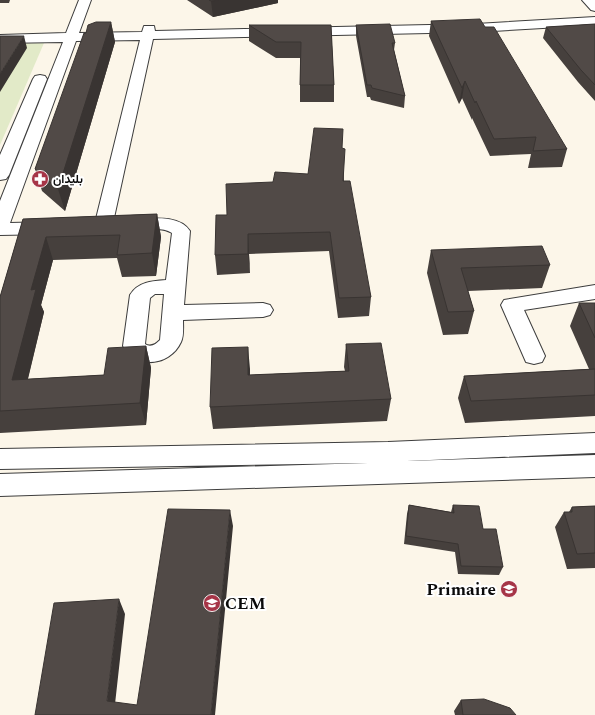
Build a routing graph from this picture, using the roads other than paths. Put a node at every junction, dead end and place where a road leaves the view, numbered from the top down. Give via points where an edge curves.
1 (72, 0) edge
2 (85, 0) edge
3 (588, 0) edge
4 (595, 7) edge
5 (595, 16) edge
6 (595, 21) edge
7 (474, 24) junction
8 (0, 31) edge
9 (148, 33) junction
10 (65, 34) junction
11 (0, 39) edge
12 (0, 175) edge
13 (0, 224) edge
14 (87, 227) junction
15 (0, 229) edge
16 (175, 286) junction
17 (595, 292) edge
18 (263, 310) dead end
19 (173, 313) junction
20 (534, 356) dead end
21 (595, 443) edge
22 (0, 459) edge
23 (595, 466) edge
24 (0, 486) edge

1 - 10 street
2 - 10 street
3 - 4 street
5 - 7 street
6 - 7 street
7 - 9 street
8 - 10 street
9 - 10 street
9 - 14 street
10 - 11 street
10 - 12 street
10 - 13 street
14 - 15 street
14 - 16 street via 169,225 179,229 181,234
16 - 19 street
16 - 19 street via 150,288 140,296 134,346 138,351 143,354 158,353 169,345
17 - 20 street via 511,305
18 - 19 street
21 - 22 street via 388,452
23 - 24 street

